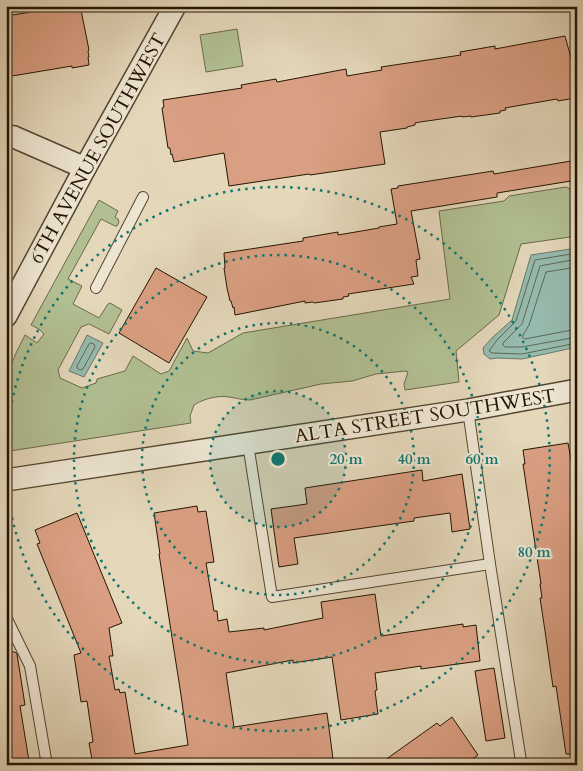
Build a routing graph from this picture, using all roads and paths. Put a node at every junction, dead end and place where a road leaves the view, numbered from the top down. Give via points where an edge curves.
1 (175, 6) edge
2 (6, 136) edge
3 (85, 168) junction
4 (143, 197) dead end
5 (96, 288) dead end
6 (9, 303) edge
7 (577, 390) edge
8 (468, 410) junction
9 (248, 444) junction
10 (6, 480) edge
11 (490, 564) junction
12 (6, 617) edge
13 (47, 765) edge
14 (520, 765) edge

1 - 3 street, 6TH AVENUE SOUTHWEST
2 - 3 street
3 - 6 street, 6TH AVENUE SOUTHWEST
4 - 5 lane
7 - 8 street, ALTA STREET SOUTHWEST
8 - 9 street, ALTA STREET SOUTHWEST
8 - 11 lane
9 - 10 street, ALTA STREET SOUTHWEST
9 - 11 lane via 272,597
11 - 14 lane
12 - 13 lane via 30,666

